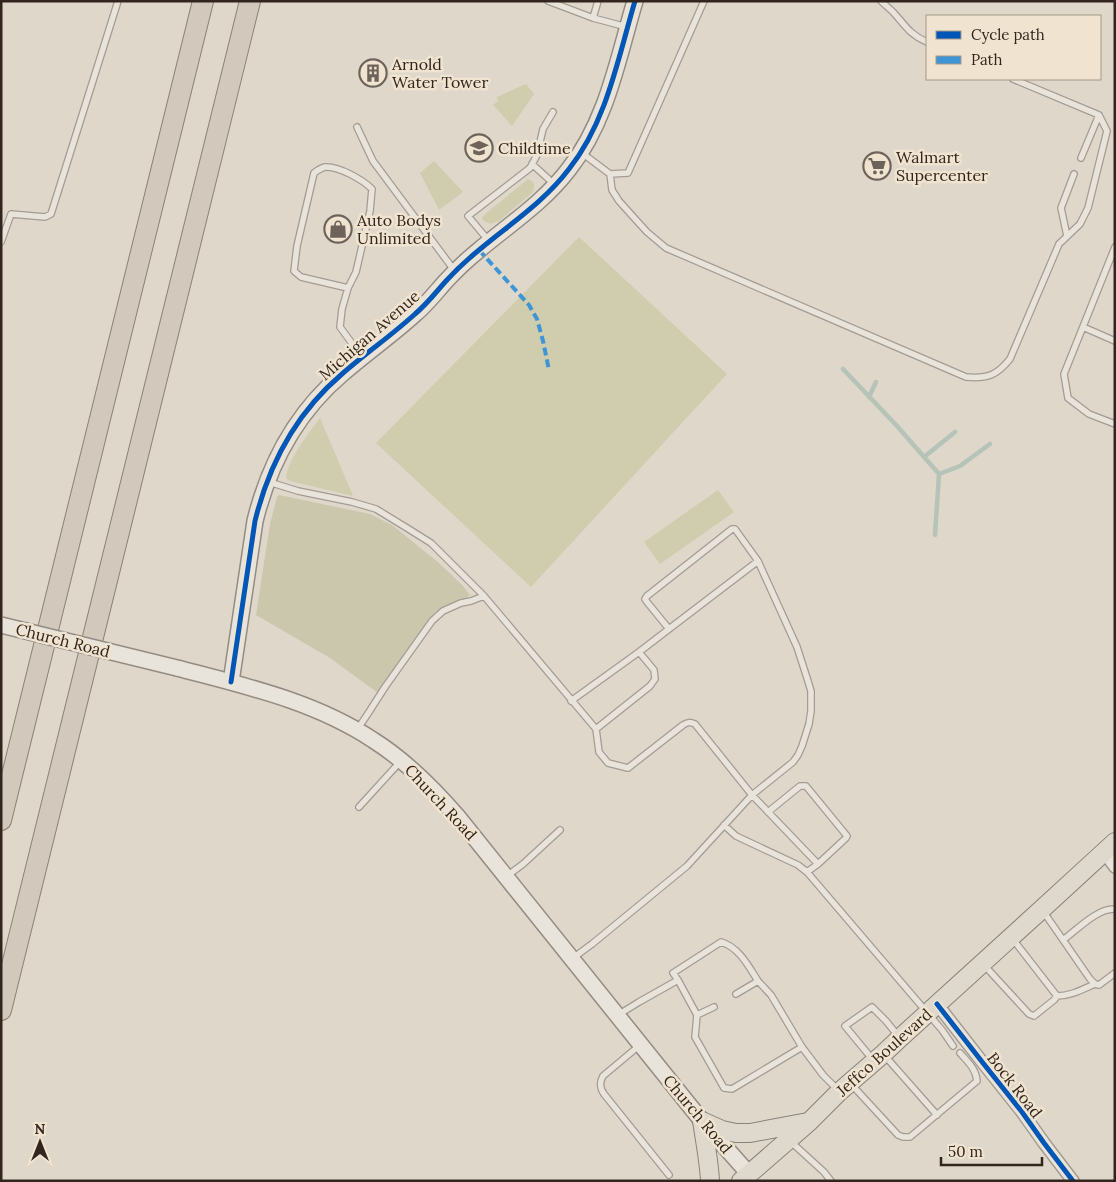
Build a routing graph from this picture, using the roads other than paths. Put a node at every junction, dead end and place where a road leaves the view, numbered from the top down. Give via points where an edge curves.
1 (118, 1) edge
2 (203, 1) edge
3 (250, 1) edge
4 (548, 1) edge
5 (598, 1) edge
6 (635, 1) edge
7 (704, 1) edge
8 (880, 1) edge
9 (593, 18) junction
10 (627, 27) junction
11 (926, 42) edge
12 (1015, 80) edge
13 (553, 112) dead end
14 (1099, 115) junction
15 (358, 127) dead end
16 (581, 152) junction
17 (1081, 158) dead end
18 (532, 164) junction
19 (610, 174) junction
20 (1074, 174) dead end
21 (555, 186) junction
22 (1067, 236) junction
23 (1, 242) edge
24 (489, 242) junction
25 (1115, 247) edge
26 (455, 272) junction
27 (348, 288) junction
28 (1083, 327) junction
29 (1115, 341) edge
30 (362, 357) junction
31 (1115, 424) edge
32 (267, 482) junction
33 (758, 561) junction
34 (484, 596) junction
35 (1, 625) edge
36 (669, 629) junction
37 (639, 652) junction
38 (232, 682) junction
39 (571, 701) junction
40 (596, 729) junction
41 (357, 730) junction
42 (402, 761) junction
43 (752, 795) junction
44 (359, 807) dead end
45 (768, 812) junction
46 (1, 820) edge
47 (724, 825) junction
48 (560, 830) dead end
49 (1110, 847) edge
50 (818, 864) junction
51 (1115, 867) edge
52 (807, 872) junction
53 (506, 876) junction
54 (1042, 909) junction
55 (1115, 909) edge
56 (1012, 937) junction
57 (1063, 940) junction
58 (572, 959) junction
59 (982, 963) junction
60 (1115, 973) edge
61 (678, 980) junction
62 (758, 981) junction
63 (1095, 984) junction
64 (736, 994) dead end
65 (1057, 996) junction
66 (714, 1006) dead end
67 (932, 1008) junction
68 (1, 1010) edge
69 (618, 1015) junction
70 (697, 1015) junction
71 (900, 1038) junction
72 (640, 1045) junction
73 (953, 1046) dead end
74 (802, 1047) junction
75 (960, 1053) dead end
76 (879, 1058) junction
77 (845, 1087) junction
78 (936, 1115) junction
79 (702, 1121) junction
80 (809, 1122) junction
81 (788, 1139) junction
82 (669, 1175) dead end
83 (748, 1178) edge
84 (710, 1181) edge
85 (831, 1181) edge
86 (1073, 1181) edge

1 - 23 lane via 51,214 45,217 11,214
2 - 46 highway
3 - 68 highway
4 - 9 lane
5 - 9 lane
6 - 10 main road, Michigan Avenue
7 - 19 lane via 628,172
8 - 11 lane via 909,32
9 - 10 lane
10 - 16 main road, Michigan Avenue via 604,103
12 - 14 lane
13 - 18 lane via 543,129
14 - 17 lane
14 - 22 lane via 1107,130 1088,208 1080,224
15 - 26 lane via 374,161
16 - 19 lane
16 - 21 main road, Michigan Avenue
18 - 21 lane
18 - 24 lane via 468,216
19 - 22 lane via 612,190 624,206 666,248 966,377 990,376 1001,370 1010,359 1059,244
20 - 22 lane via 1061,208
21 - 24 main road, Michigan Avenue
24 - 26 main road, Michigan Avenue
25 - 28 lane
26 - 30 main road, Michigan Avenue via 417,313
27 - 27 lane via 356,272 372,189 354,176 323,167 314,172 294,271 301,277
27 - 30 lane via 340,327
28 - 29 lane
28 - 31 lane via 1064,374 1068,398 1089,414
30 - 32 main road, Michigan Avenue via 299,420 282,447
32 - 34 lane via 376,509 431,543
32 - 38 main road, Michigan Avenue via 255,521
33 - 36 lane
33 - 36 lane via 738,532 732,529 645,599
33 - 43 lane via 808,678 811,711 798,756
34 - 39 lane
34 - 41 lane via 443,611 432,621
35 - 38 main road, Church Road, bridge
36 - 37 lane
37 - 39 lane
37 - 40 lane via 654,670 655,679
38 - 41 main road, Church Road via 311,707
39 - 40 lane
40 - 43 lane via 599,752 608,763 628,768 683,724 691,722
41 - 42 main road, Church Road
42 - 44 lane
42 - 53 main road, Church Road via 458,816
43 - 45 lane
43 - 47 lane
45 - 50 lane
45 - 50 lane via 800,786 806,786 847,836
47 - 52 lane via 736,836
47 - 58 lane via 687,866
48 - 53 lane
49 - 51 street
49 - 54 main road, Jeffco Boulevard
50 - 52 lane
52 - 67 lane
53 - 58 main road, Church Road
54 - 56 main road, Jeffco Boulevard
54 - 57 lane
55 - 57 lane via 1098,912
56 - 59 main road, Jeffco Boulevard
56 - 65 lane
57 - 63 lane
58 - 69 main road, Church Road
59 - 65 lane via 1029,1014 1034,1016
59 - 67 main road, Jeffco Boulevard
60 - 63 lane via 1099,985
61 - 62 lane via 674,973 721,942 738,953
61 - 69 lane
61 - 70 lane
62 - 64 lane
62 - 74 lane via 771,995
63 - 65 lane via 1072,994
66 - 70 lane
67 - 71 main road, Jeffco Boulevard
67 - 73 lane
67 - 86 street, Bock Road via 1022,1112
69 - 72 main road, Church Road
70 - 74 lane via 695,1038 724,1088 732,1089
71 - 76 main road, Jeffco Boulevard
71 - 76 lane via 872,1007 845,1026
72 - 79 main road, Church Road
72 - 82 lane via 603,1076 600,1085
74 - 77 lane via 824,1075
75 - 78 lane via 972,1066 977,1081
76 - 77 main road, Jeffco Boulevard
76 - 78 lane
77 - 78 lane via 903,1137 910,1137
77 - 80 main road, Jeffco Boulevard
79 - 80 main road via 736,1133
79 - 83 main road, Church Road
79 - 84 main road
80 - 81 main road, Jeffco Boulevard
81 - 83 main road, Jeffco Boulevard
81 - 85 lane

